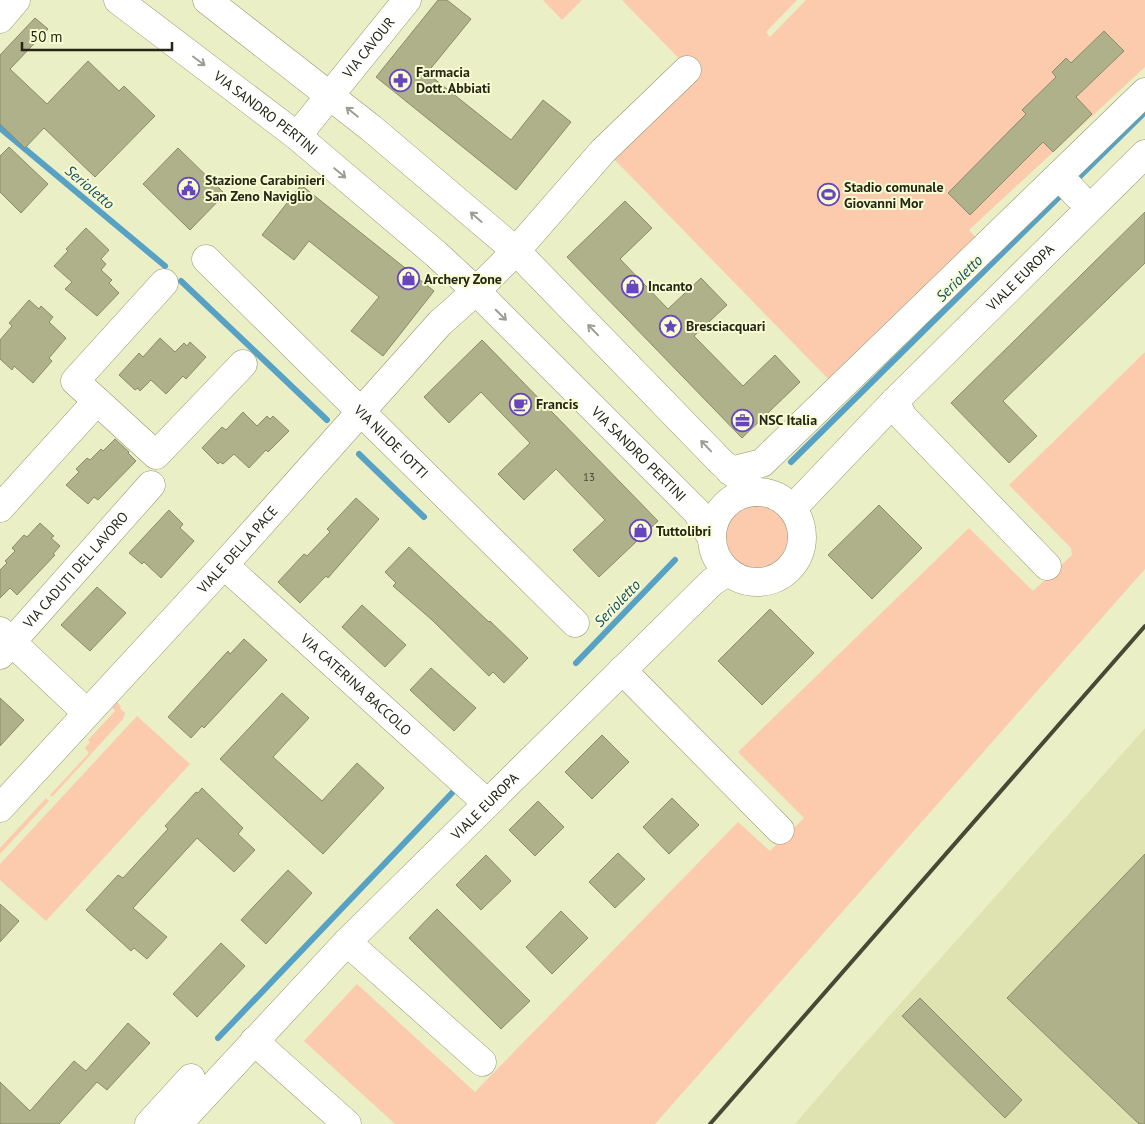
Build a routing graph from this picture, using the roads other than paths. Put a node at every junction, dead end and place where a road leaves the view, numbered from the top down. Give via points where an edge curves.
1 (16, 0) edge
2 (118, 0) edge
3 (207, 0) edge
4 (406, 0) edge
5 (0, 19) edge
6 (687, 70) dead end
7 (1145, 92) edge
8 (330, 95) junction
9 (297, 136) junction
10 (1145, 154) edge
11 (516, 251) junction
12 (206, 260) dead end
13 (164, 283) dead end
14 (476, 291) junction
15 (243, 364) dead end
16 (97, 401) junction
17 (895, 401) junction
18 (361, 412) junction
19 (730, 471) junction
20 (151, 485) dead end
21 (755, 492) junction
22 (0, 508) edge
23 (793, 508) junction
24 (711, 537) junction
25 (224, 565) junction
26 (1047, 566) dead end
27 (727, 572) junction
28 (575, 623) dead end
29 (4, 642) edge
30 (622, 670) junction
31 (88, 713) junction
32 (487, 803) junction
33 (0, 808) edge
34 (780, 830) dead end
35 (347, 942) junction
36 (254, 1041) junction
37 (482, 1062) dead end
38 (190, 1078) dead end
39 (149, 1124) edge
40 (178, 1124) edge
41 (347, 1124) edge

1 - 5 street
2 -> 9 street, VIA SANDRO PERTINI
3 - 8 street
4 - 8 street, VIA CAVOUR
6 - 11 street via 603,151
7 - 19 street via 1069,186 762,463
8 - 9 street, VIA CAVOUR
11 -> 8 street
9 -> 14 street, VIA SANDRO PERTINI
10 - 17 street, VIALE EUROPA
11 - 14 street
19 -> 11 street
12 - 18 street, VIA NILDE IOTTI
13 - 16 street via 75,381
14 - 18 street, VIALE DELLA PACE via 440,323
14 -> 24 street, VIA SANDRO PERTINI via 697,512
15 - 16 street via 156,455
16 - 22 street
17 - 23 street, VIALE EUROPA
17 - 26 street via 903,418
18 - 25 street, VIALE DELLA PACE
18 - 28 street, VIA NILDE IOTTI
19 - 21 street
20 - 29 street, VIA CADUTI DEL LAVORO
21 - 23 street via 776,495
21 - 24 street via 733,498 717,515
23 - 27 street via 803,529 801,552 788,572 768,582 747,582
24 - 27 street via 716,556
25 - 31 street, VIALE DELLA PACE
25 - 32 street, VIA CATERINA BACCOLO
27 - 30 street, VIALE EUROPA via 712,582
29 - 31 street
30 - 32 street, VIALE EUROPA
30 - 34 street
31 - 33 street, VIALE DELLA PACE
32 - 35 street, VIALE EUROPA
35 - 36 street, VIALE EUROPA
35 - 37 street
36 - 40 street, VIALE EUROPA
36 - 41 street
38 - 39 street

